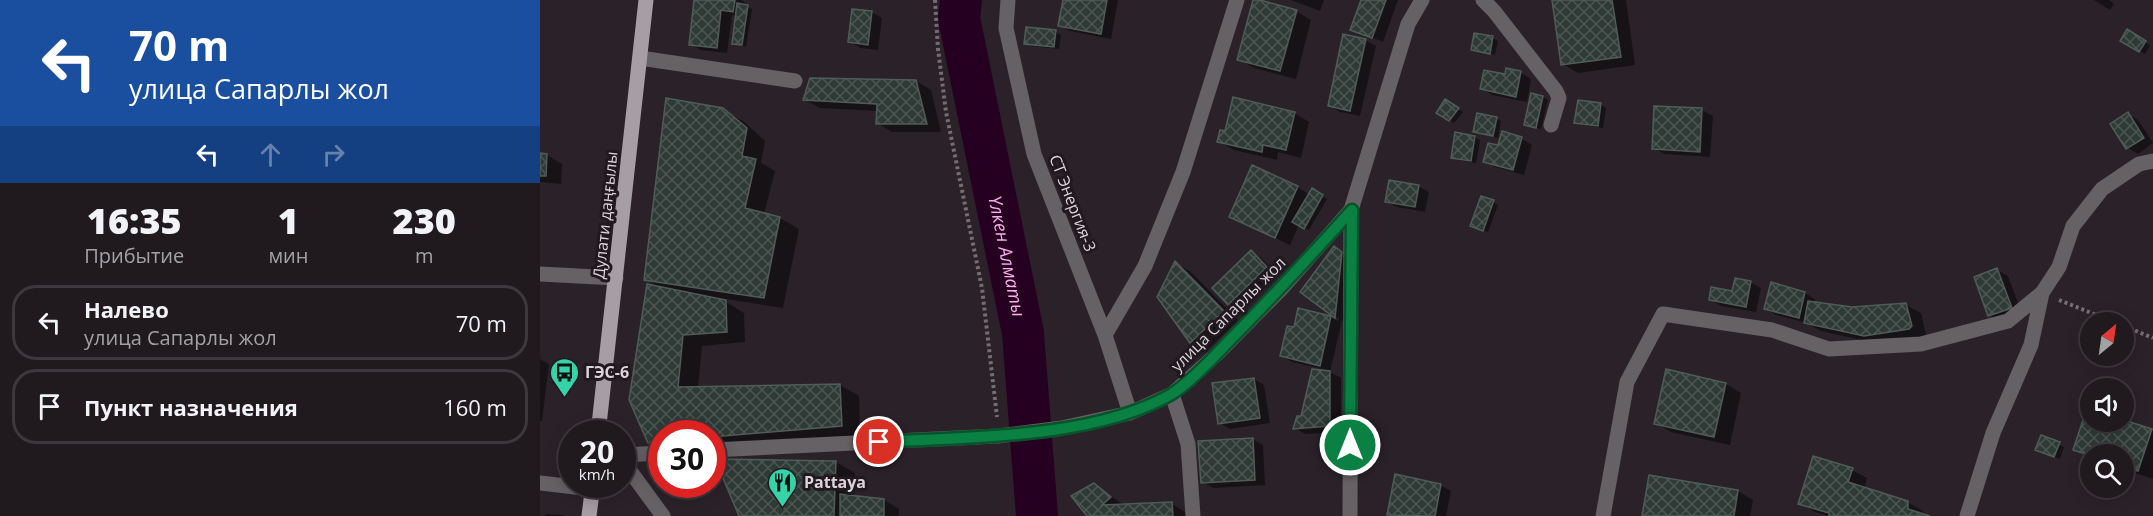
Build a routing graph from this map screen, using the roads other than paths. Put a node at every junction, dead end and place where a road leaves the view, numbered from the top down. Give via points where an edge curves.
1 (646, 0) edge
2 (1008, 0) edge
3 (1237, 0) edge
4 (1422, 0) edge
5 (1484, 0) edge
6 (640, 58) junction
7 (795, 81) dead end
8 (1551, 125) dead end
9 (2153, 161) edge
10 (1352, 210) junction
11 (540, 274) edge
12 (616, 278) junction
13 (2042, 293) junction
14 (1105, 335) junction
15 (1172, 394) junction
16 (1131, 413) junction
17 (600, 420) edge
18 (726, 449) edge
19 (636, 479) edge
20 (540, 483) edge
21 (558, 484) edge
22 (591, 498) edge
23 (589, 516) edge
24 (663, 516) edge
25 (1193, 516) edge
26 (1350, 516) edge
27 (1603, 516) edge
28 (1967, 516) edge

1 - 6 main road, Дулати даңғылы
2 - 14 street, СТ Энергия-3 via 1006,28 1034,154
3 - 14 street via 1183,172 1145,266
4 - 10 street, улица Сапарлы жол via 1408,24
5 - 8 street via 1556,91 1559,98
6 - 7 street
6 - 12 main road, Дулати даңғылы
9 - 13 street via 2139,164 2102,189 2073,226 2059,267
10 - 15 street, улица Сапарлы жол via 1281,289
10 - 26 street
11 - 12 street
12 - 17 main road, Дулати даңғылы
13 - 27 street via 2008,321 1921,344 1829,349 1772,330 1663,314 1627,382
13 - 28 street via 2031,345 1994,433
14 - 16 street, СТ Энергия-3
15 - 16 street, улица Сапарлы жол
15 - 25 street via 1188,444
16 - 18 street, улица Сапарлы жол via 1062,429 998,436
19 - 24 street
20 - 21 street
22 - 23 main road

